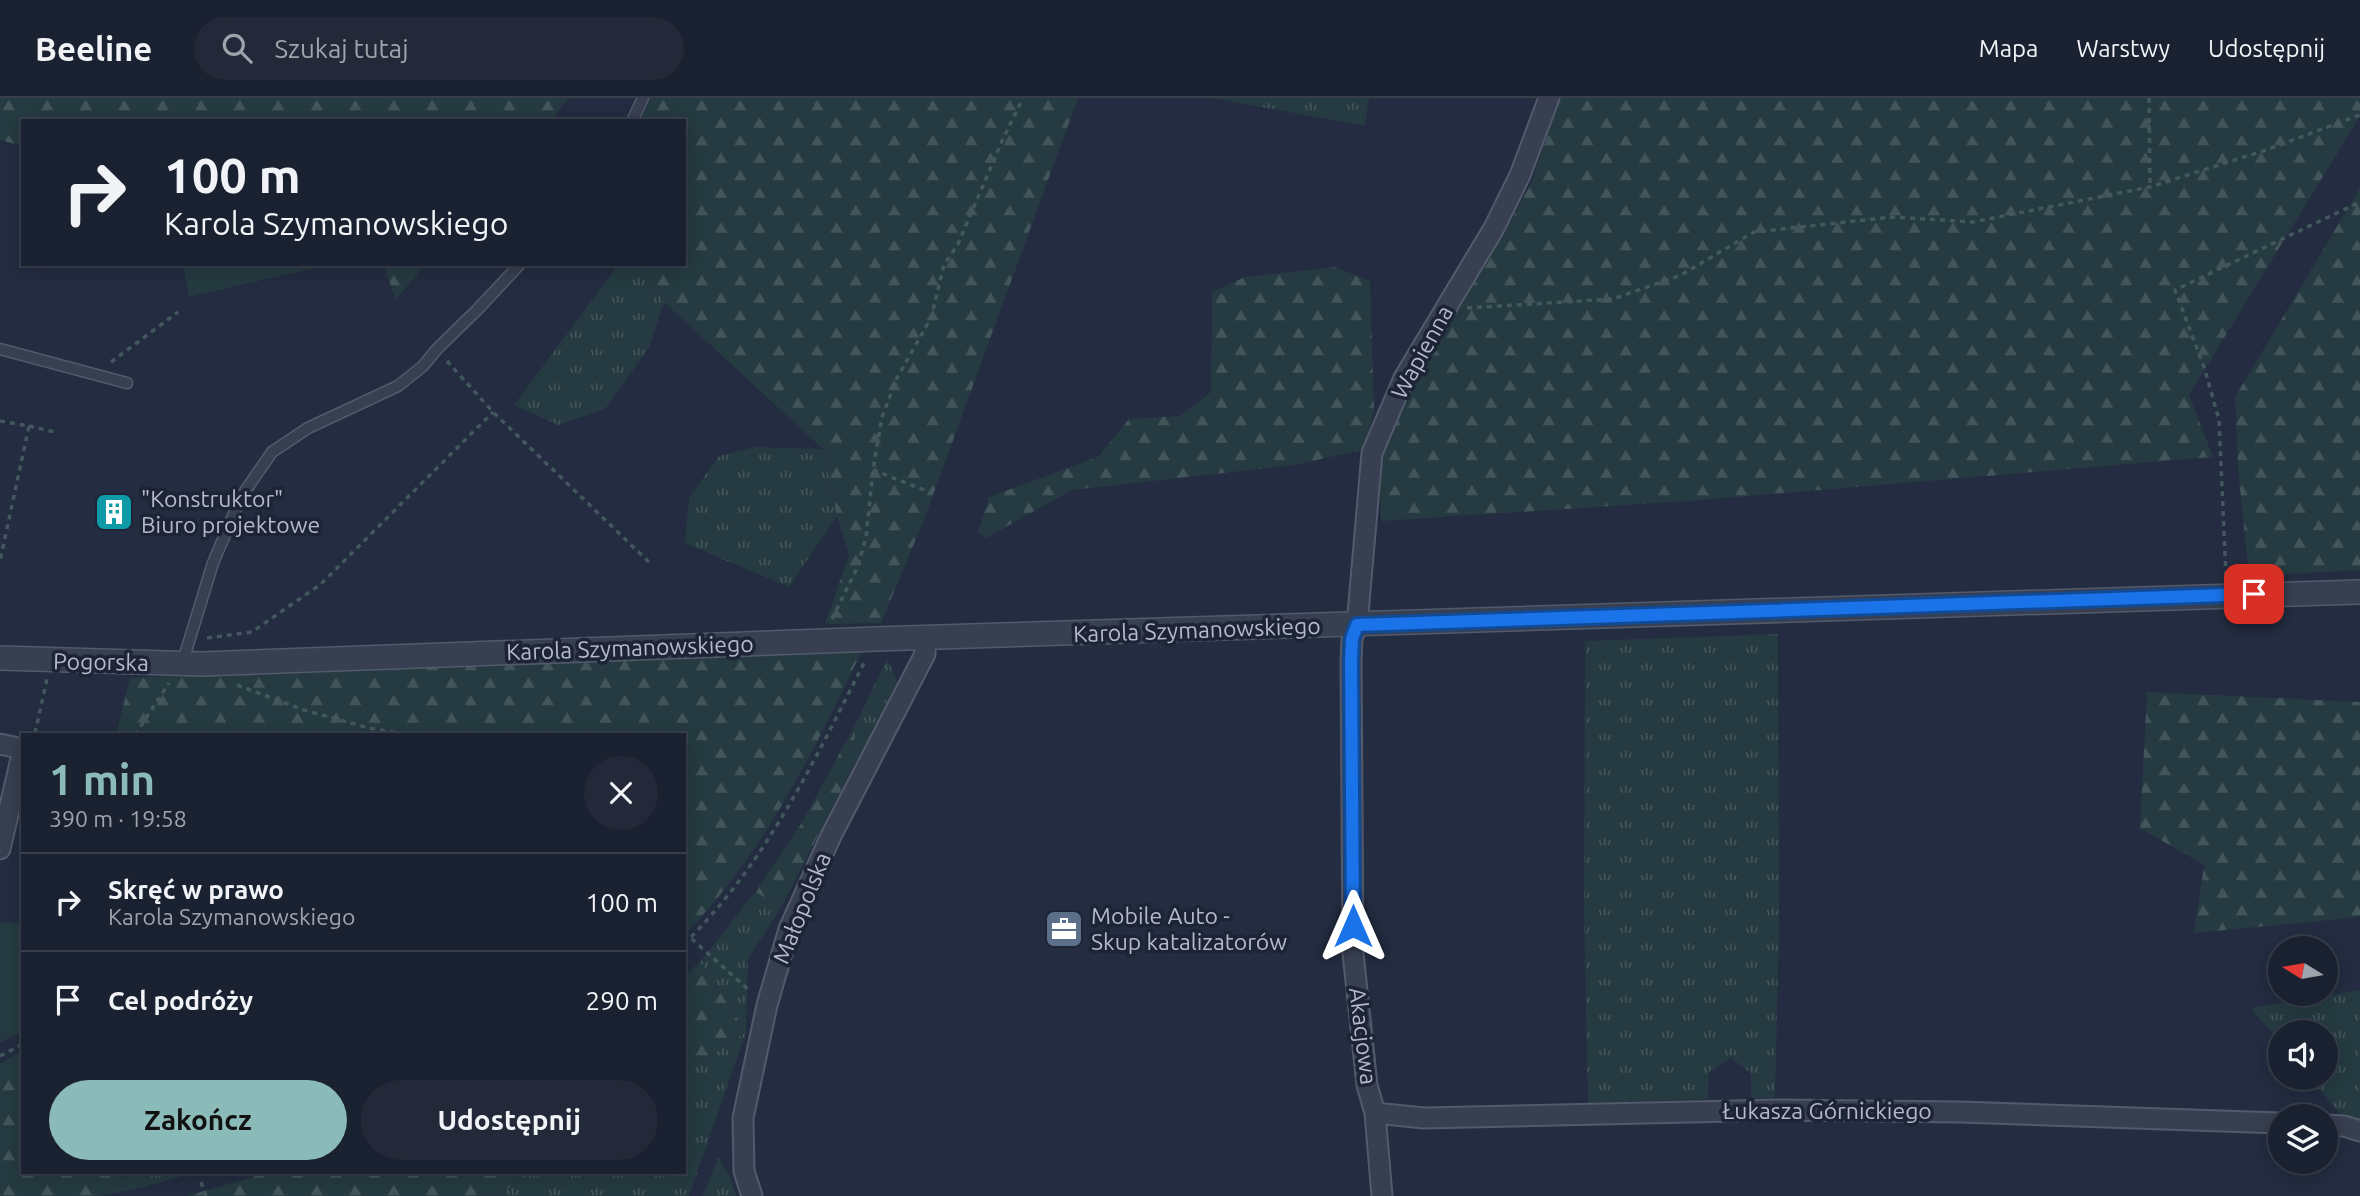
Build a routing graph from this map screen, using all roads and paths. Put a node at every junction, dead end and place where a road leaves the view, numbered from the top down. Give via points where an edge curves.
1 (643, 98) edge
2 (1023, 98) edge
3 (1549, 98) edge
4 (2149, 98) edge
5 (2360, 115) edge
6 (633, 119) edge
7 (2150, 187) junction
8 (2360, 202) edge
9 (518, 266) edge
10 (1446, 309) junction
11 (178, 312) dead end
12 (0, 349) edge
13 (437, 349) junction
14 (96, 374) junction
15 (127, 383) dead end
16 (493, 412) junction
17 (0, 421) edge
18 (29, 426) junction
19 (55, 432) dead end
20 (873, 470) junction
21 (932, 492) dead end
22 (0, 561) edge
23 (652, 565) dead end
24 (2360, 592) edge
25 (2227, 595) junction
26 (1357, 625) junction
27 (925, 639) junction
28 (188, 640) junction
29 (827, 641) junction
30 (0, 658) edge
31 (192, 664) junction
32 (860, 670) dead end
33 (46, 682) dead end
34 (234, 684) dead end
35 (35, 733) edge
36 (137, 733) edge
37 (398, 733) edge
38 (0, 744) edge
39 (21, 749) edge
40 (21, 758) edge
41 (0, 849) edge
42 (686, 933) edge
43 (691, 937) junction
44 (686, 942) edge
45 (766, 1005) junction
46 (21, 1045) edge
47 (0, 1056) edge
48 (1375, 1112) junction
49 (2268, 1123) edge
50 (2338, 1126) edge
51 (2360, 1131) edge
52 (201, 1182) dead end
53 (206, 1196) edge
54 (752, 1196) edge
55 (1382, 1196) edge

1 - 6 lane
2 - 20 path via 958,244 944,265 931,318 897,378 882,417
3 - 10 street, Wapienna via 1515,186
4 - 7 path
5 - 7 path
7 - 10 path via 1973,222 1893,216 1754,232 1681,275 1613,299
8 - 25 path via 2175,290 2219,420
9 - 13 lane
10 - 26 street, Wapienna via 1404,378 1372,453
11 - 14 path
12 - 14 lane
13 - 16 path
13 - 28 lane via 398,386 308,428 272,452 241,497
14 - 15 lane
16 - 23 path
16 - 28 path via 321,584 252,632
17 - 18 path
18 - 19 path
18 - 22 path
20 - 21 path
20 - 29 path via 861,556 830,622
24 - 25 street, Karola Szymanowskiego
25 - 26 street, Karola Szymanowskiego
26 - 27 street, Karola Szymanowskiego
26 - 48 street, Akacjowa via 1351,661 1353,953 1367,1085
27 - 29 street, Karola Szymanowskiego
27 - 45 street, Małopolska via 925,654 831,836 789,929
28 - 31 lane
29 - 31 street, Karola Szymanowskiego
30 - 31 street, Pogorska
31 - 36 path
32 - 43 path via 777,825 718,908
33 - 35 path
34 - 37 path via 304,709
38 - 39 street
40 - 41 street
42 - 43 path
43 - 44 path
43 - 45 path
45 - 54 street, Małopolska via 743,1118 744,1171
46 - 47 path
48 - 49 street, Łukasza Górnickiego via 1424,1118 1777,1110 1953,1112
48 - 55 street, Akacjowa
50 - 51 street
52 - 53 path

